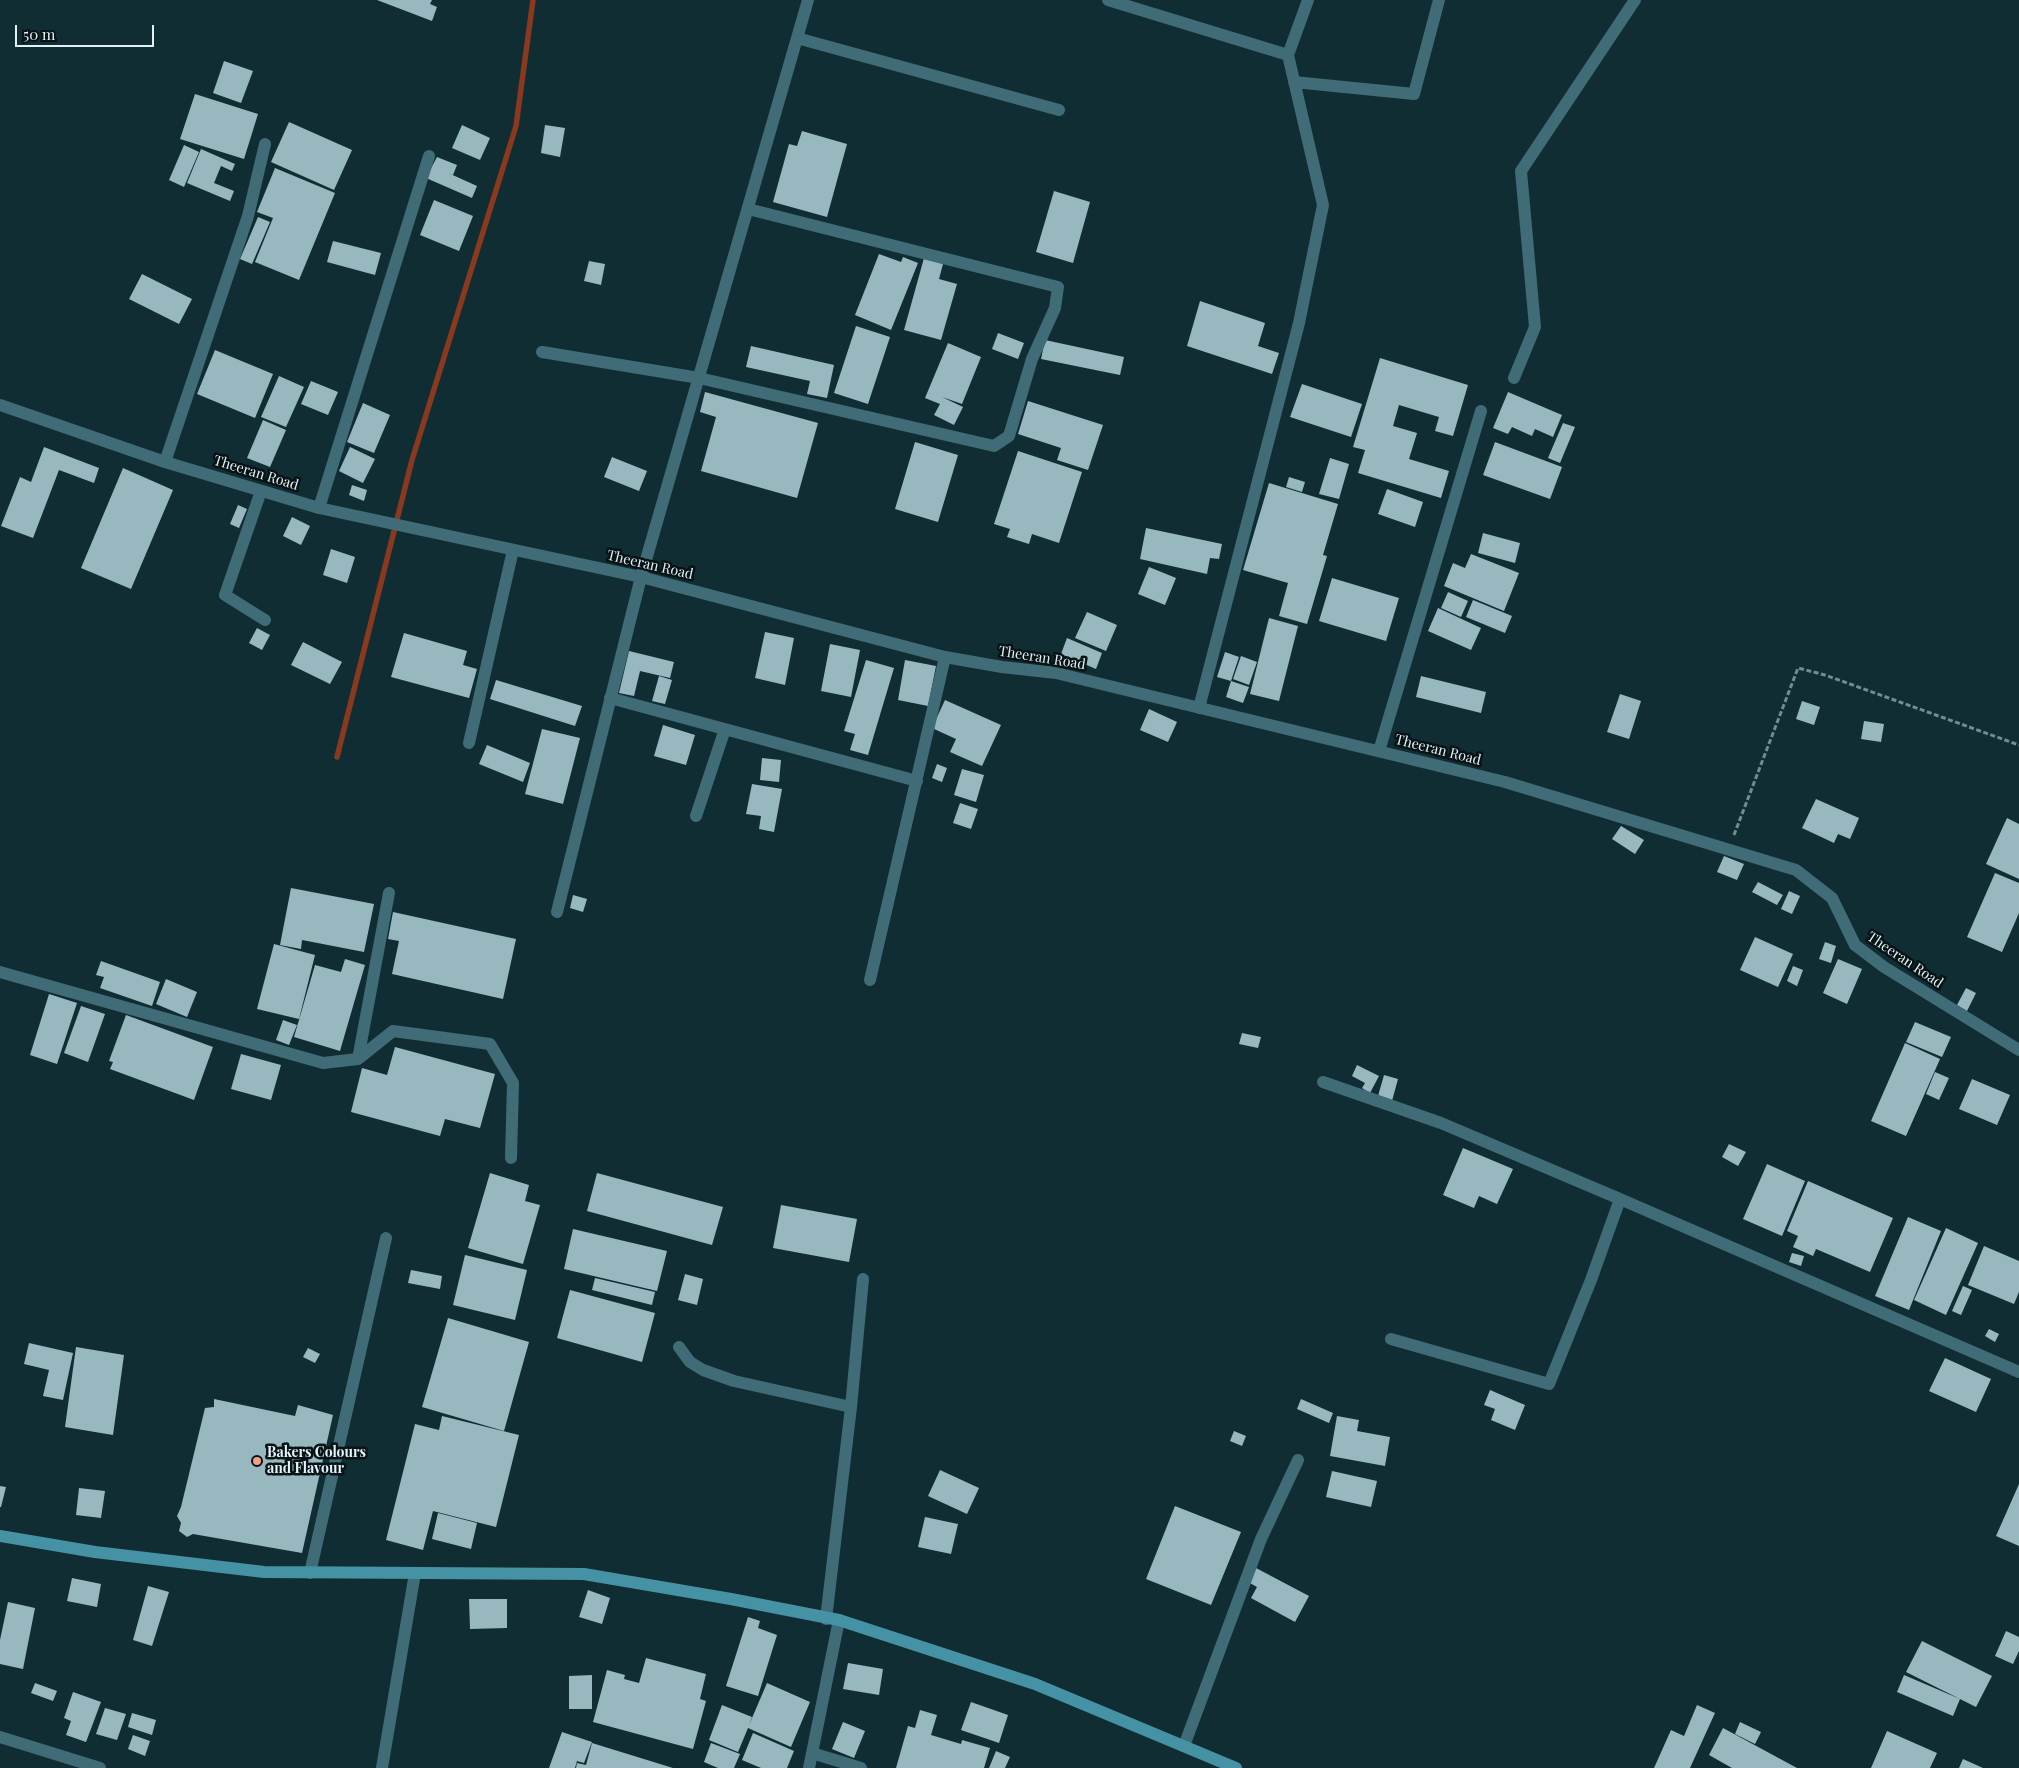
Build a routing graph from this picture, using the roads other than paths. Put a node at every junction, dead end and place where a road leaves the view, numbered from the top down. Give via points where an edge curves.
1 (808, 0) edge
2 (1108, 0) edge
3 (1308, 0) edge
4 (1439, 0) edge
5 (1635, 0) edge
6 (797, 38) junction
7 (1288, 56) junction
8 (1294, 82) junction
9 (1059, 110) dead end
10 (265, 144) dead end
11 (429, 156) dead end
12 (748, 209) junction
13 (542, 352) dead end
14 (699, 378) junction
15 (1514, 378) dead end
16 (0, 405) edge
17 (1481, 411) dead end
18 (165, 462) junction
19 (261, 491) junction
20 (319, 508) junction
21 (513, 550) junction
22 (641, 577) junction
23 (265, 620) dead end
24 (945, 657) junction
25 (610, 698) junction
26 (1199, 708) junction
27 (725, 729) junction
28 (469, 743) dead end
29 (1379, 751) junction
30 (917, 781) junction
31 (696, 816) dead end
32 (389, 894) dead end
33 (557, 912) dead end
34 (0, 972) edge
35 (870, 980) dead end
36 (2019, 1050) edge
37 (358, 1059) junction
38 (1323, 1082) dead end
39 (511, 1158) dead end
40 (1620, 1199) junction
41 (386, 1238) dead end
42 (863, 1279) dead end
43 (1391, 1339) dead end
44 (679, 1347) dead end
45 (2019, 1372) edge
46 (851, 1406) junction
47 (1298, 1460) dead end
48 (0, 1536) edge
49 (310, 1573) junction
50 (415, 1573) junction
51 (826, 1619) junction
52 (839, 1620) junction
53 (0, 1737) edge
54 (1184, 1746) junction
55 (812, 1753) junction
56 (100, 1768) edge
57 (382, 1768) edge
58 (809, 1768) edge
59 (860, 1768) edge
60 (1236, 1768) edge

1 - 6 street
2 - 7 street
3 - 7 street
4 - 8 street via 1414,94
5 - 15 street via 1521,171 1535,327
6 - 9 street
6 - 12 street
7 - 8 street
8 - 26 street via 1323,205 1300,323
10 - 18 street via 248,216
11 - 20 street
12 - 14 street
12 - 14 street via 1058,287 1055,308 1032,359 1009,436 994,446
13 - 14 street
14 - 22 street
16 - 18 street, Theeran Road
17 - 29 street
18 - 19 street, Theeran Road
19 - 20 street, Theeran Road
19 - 23 street via 225,595
20 - 21 street, Theeran Road
21 - 22 street, Theeran Road
21 - 28 street
22 - 24 street, Theeran Road
22 - 25 street
24 - 26 street, Theeran Road via 1056,673
24 - 30 street
25 - 27 street
25 - 33 street
26 - 29 street, Theeran Road
27 - 30 street
27 - 31 street
29 - 36 street, Theeran Road via 1505,782 1796,870 1832,898 1855,945 1884,967
30 - 35 street
32 - 37 street
34 - 37 street via 323,1063
37 - 39 street via 393,1031 490,1044 513,1083
38 - 40 street via 1441,1124
40 - 43 street via 1549,1384
40 - 45 street
41 - 49 street
42 - 46 street
44 - 46 street via 690,1362 718,1376
46 - 51 street
47 - 54 street via 1261,1539
48 - 49 street via 95,1552 264,1572
49 - 50 street
50 - 51 street via 584,1574
50 - 57 street
51 - 52 street
52 - 54 street via 1035,1684
52 - 55 street
53 - 56 street
54 - 60 street
55 - 58 street
55 - 59 street

